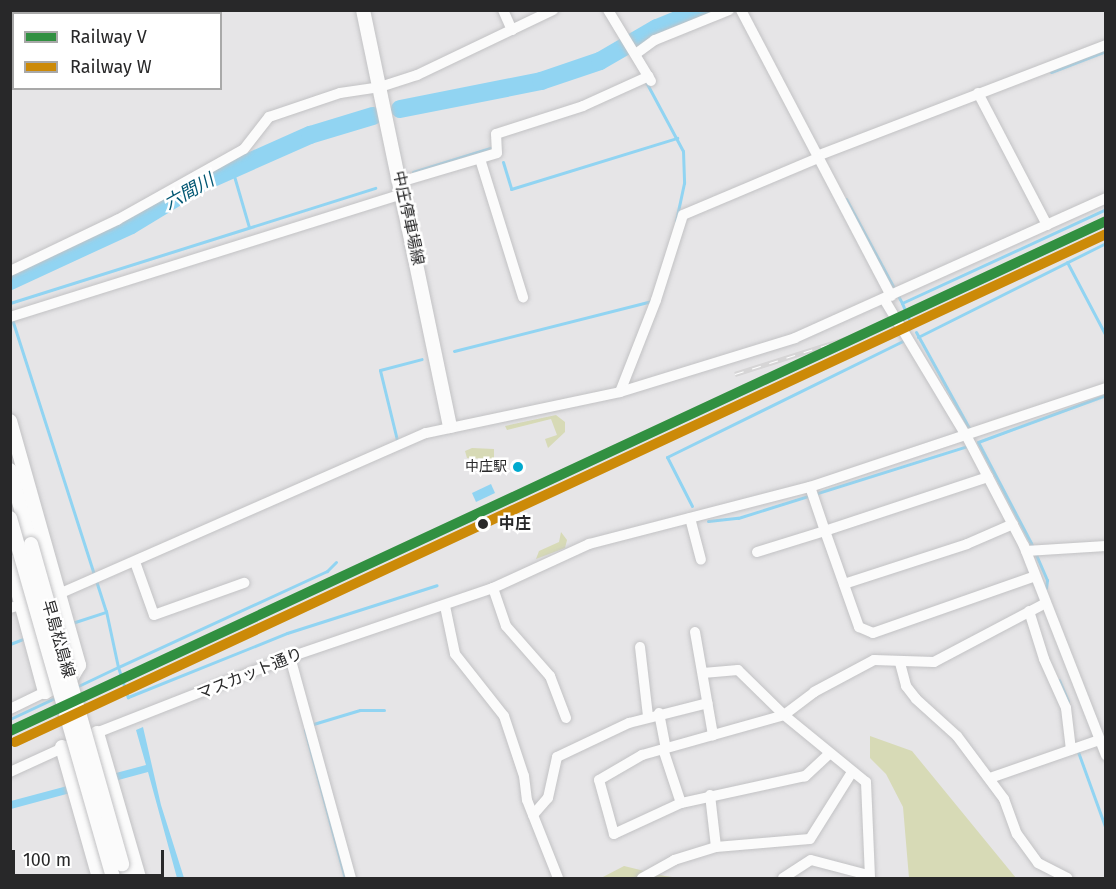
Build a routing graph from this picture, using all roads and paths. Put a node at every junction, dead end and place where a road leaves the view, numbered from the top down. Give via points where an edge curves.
1 (363, 10) edge
2 (503, 10) edge
3 (553, 10) edge
4 (608, 10) edge
5 (729, 10) edge
6 (741, 10) edge
7 (512, 30) junction
8 (1106, 45) edge
9 (636, 51) junction
10 (380, 87) junction
11 (980, 97) junction
12 (820, 157) junction
13 (480, 159) junction
14 (401, 188) junction
15 (1106, 198) edge
16 (1047, 225) junction
17 (10, 271) edge
18 (892, 296) junction
19 (523, 297) dead end
20 (14, 316) edge
21 (1106, 388) edge
22 (620, 392) junction
23 (10, 421) edge
24 (450, 426) junction
25 (971, 439) junction
26 (10, 470) edge
27 (988, 477) junction
28 (812, 493) junction
29 (10, 518) edge
30 (690, 518) junction
31 (1013, 524) junction
32 (825, 531) junction
33 (1105, 547) edge
34 (1031, 549) junction
35 (757, 552) dead end
36 (701, 560) dead end
37 (10, 562) edge
38 (135, 562) junction
39 (1033, 576) junction
40 (244, 583) dead end
41 (844, 584) junction
42 (493, 588) junction
43 (60, 595) junction
44 (1044, 604) junction
45 (445, 606) junction
46 (16, 607) edge
47 (1029, 611) junction
48 (695, 632) dead end
49 (640, 647) dead end
50 (290, 657) junction
51 (900, 663) junction
52 (703, 673) junction
53 (45, 692) junction
54 (708, 703) junction
55 (10, 709) edge
56 (659, 713) junction
57 (784, 715) junction
58 (648, 716) junction
59 (566, 718) dead end
60 (97, 733) junction
61 (712, 735) junction
62 (1099, 740) junction
63 (62, 747) junction
64 (1074, 748) junction
65 (665, 749) junction
66 (829, 754) junction
67 (1106, 755) edge
68 (10, 772) edge
69 (852, 772) junction
70 (990, 778) junction
71 (710, 795) junction
72 (681, 803) junction
73 (532, 815) junction
74 (716, 847) junction
75 (869, 877) edge
76 (99, 879) edge
77 (113, 879) edge
78 (126, 879) edge
79 (139, 879) edge
80 (351, 879) edge
81 (558, 879) edge
82 (642, 879) edge
83 (783, 879) edge
84 (1067, 879) edge

1 - 10 main road, 中庄停車場線
2 - 7 street
3 - 7 street
4 - 9 street
5 - 9 street
6 - 12 street
7 - 10 street via 417,75
8 - 11 street
9 - 13 street via 647,78 583,106 496,134 497,153
10 - 14 main road, 中庄停車場線
10 - 17 street via 340,93 269,117 244,149 117,220
11 - 12 street
11 - 16 street
12 - 18 street
12 - 22 street via 683,215 656,300
13 - 14 street
13 - 19 street
14 - 20 street
14 - 24 main road, 中庄停車場線
15 - 16 street
16 - 18 street
18 - 22 street via 786,342
18 - 25 street via 908,338
21 - 25 street, マスカット通り
22 - 24 street
23 - 43 main road
24 - 38 street
25 - 27 street
25 - 28 street, マスカット通り
26 - 78 main road, 早島松島線, bridge
27 - 31 street
27 - 32 street
28 - 30 street, マスカット通り
28 - 32 street
29 - 77 main road, 早島松島線, bridge
30 - 36 street
30 - 42 street, マスカット通り via 589,544
31 - 34 street
31 - 41 street via 967,544
32 - 35 street
32 - 41 street
33 - 34 street
34 - 39 street
37 - 46 main road
38 - 40 street via 154,615
38 - 43 street
39 - 41 street via 873,633 859,627
39 - 44 street
42 - 45 street, マスカット通り
42 - 59 street via 506,626 550,676
43 - 46 street
43 - 53 main road via 78,671
44 - 47 street
44 - 62 street
45 - 50 street, マスカット通り
45 - 73 street via 455,654 504,716
46 - 53 main road via 31,637
47 - 51 street via 934,662
47 - 64 street via 1044,659 1066,708
48 - 52 street
49 - 58 street
50 - 60 street, マスカット通り
50 - 80 street
51 - 57 street via 874,660 814,693
51 - 70 street via 906,686 916,699 957,736
52 - 54 street
52 - 57 street via 738,670
53 - 55 street
54 - 56 street
54 - 61 street
56 - 58 street
56 - 65 street
57 - 61 street
57 - 66 street
58 - 73 street via 557,757 548,798
60 - 63 street, マスカット通り
60 - 79 main road
61 - 65 street
62 - 64 street
62 - 67 street
63 - 68 street, マスカット通り
63 - 76 main road
64 - 70 street
65 - 72 street
65 - 72 street via 642,755 599,780 614,834
66 - 69 street
66 - 71 street via 805,776
69 - 74 street via 810,839
69 - 75 street via 866,782
70 - 84 street via 1004,799 1017,834 1038,863
71 - 72 street
71 - 74 street
73 - 81 street
74 - 82 street via 674,860
75 - 83 street via 811,860

